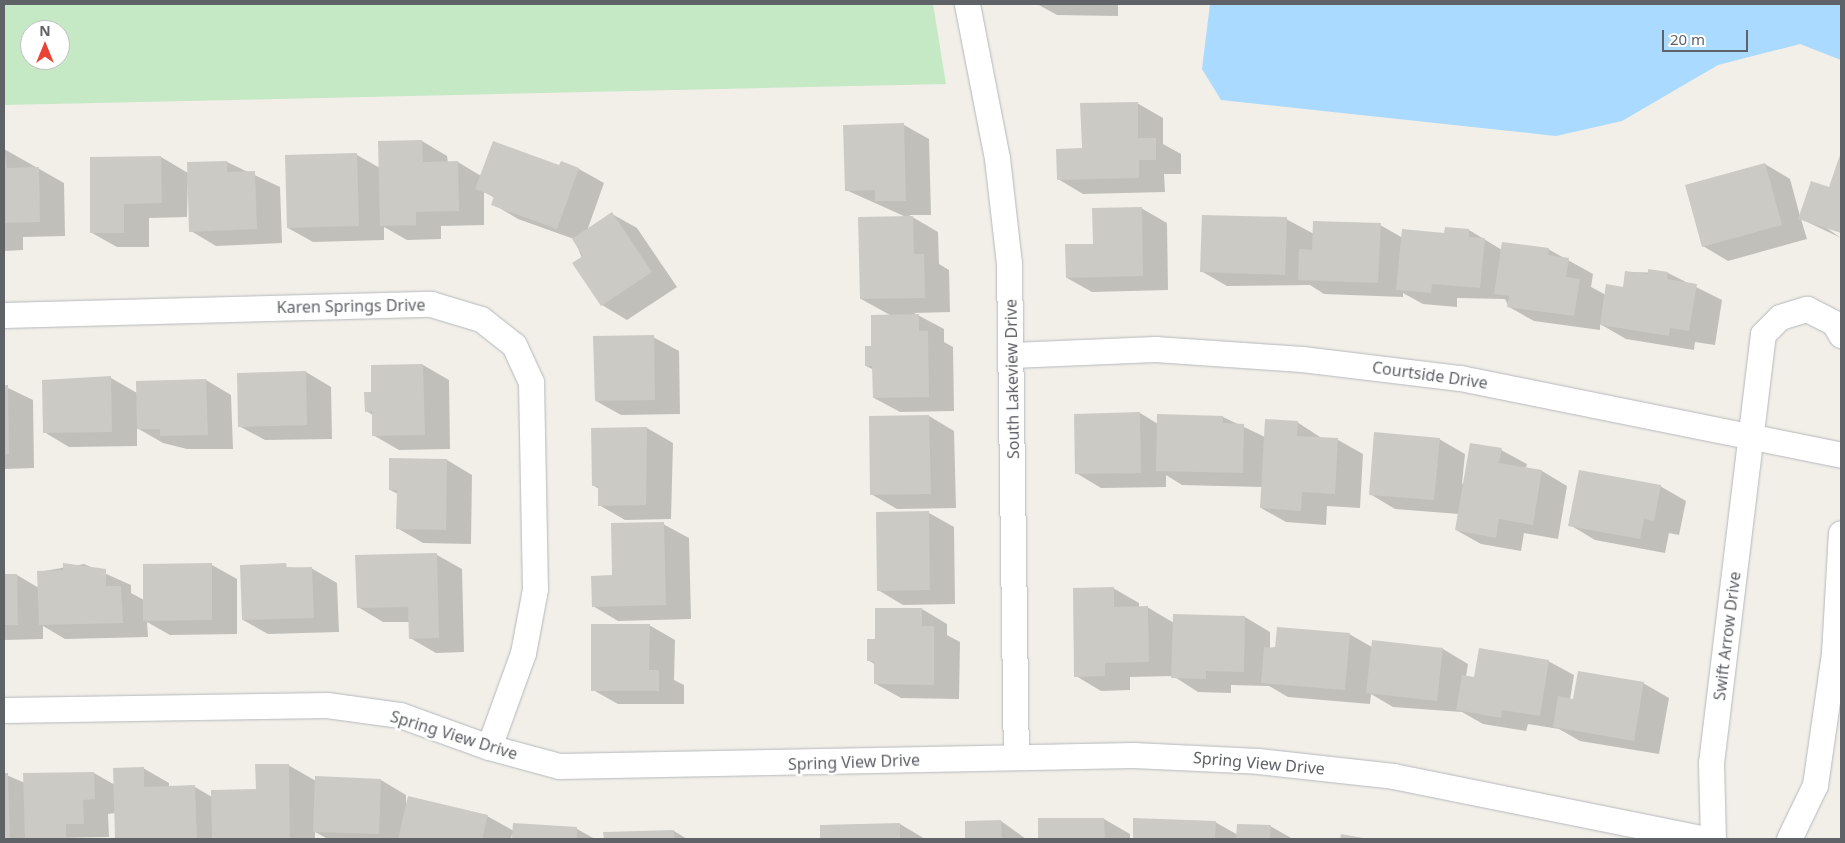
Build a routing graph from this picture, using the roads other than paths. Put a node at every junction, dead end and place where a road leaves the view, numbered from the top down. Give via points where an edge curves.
1 (968, 4) edge
2 (4, 315) edge
3 (1841, 335) edge
4 (1012, 355) junction
5 (1748, 434) junction
6 (1841, 456) edge
7 (1841, 533) edge
8 (4, 710) edge
9 (489, 747) junction
10 (1016, 757) junction
11 (1706, 839) edge
12 (1713, 839) edge
13 (1789, 839) edge

1 - 4 street, South Lakeview Drive via 997,158
2 - 9 street, Karen Springs Drive via 431,304 481,319 514,346 531,382 535,588 523,653
3 - 5 street, Swift Arrow Drive via 1834,323 1807,309 1780,317 1763,334
4 - 5 street, Courtside Drive via 1155,349 1302,359 1460,378
4 - 10 street, South Lakeview Drive
5 - 6 street, Courtside Drive
5 - 12 street, Swift Arrow Drive via 1711,762
7 - 13 street via 1834,653 1815,785
8 - 9 street, Spring View Drive via 327,705 400,715
9 - 10 street, Spring View Drive via 560,766 623,768
10 - 11 street, Spring View Drive via 1133,755 1249,760 1393,776

